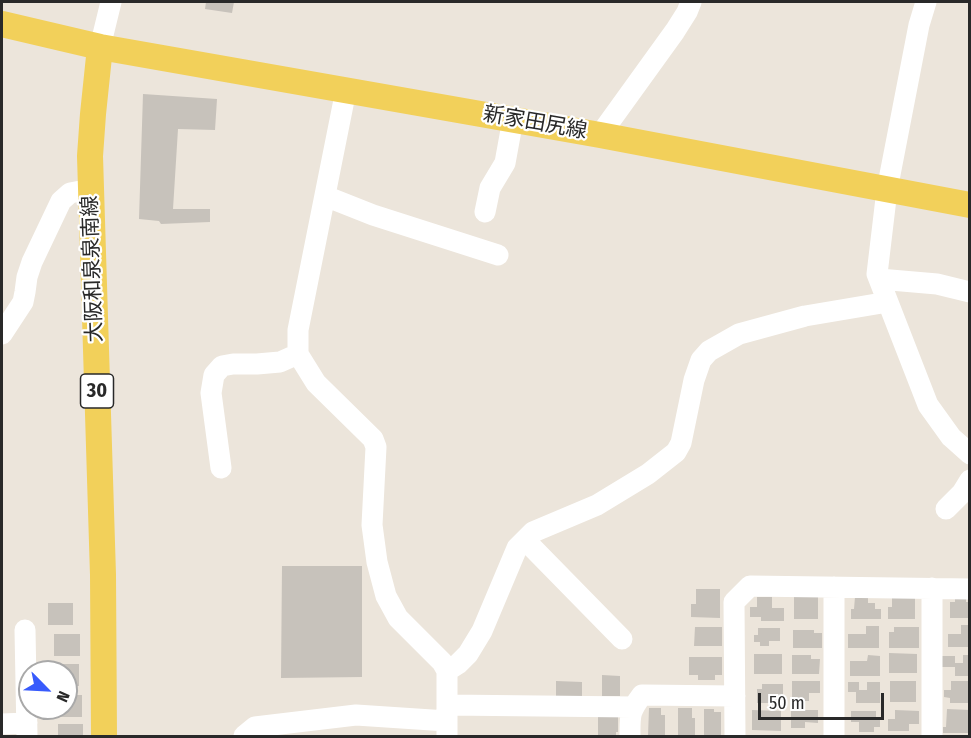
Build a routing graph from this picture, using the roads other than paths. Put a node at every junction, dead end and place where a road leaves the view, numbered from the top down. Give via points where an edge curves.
1 (111, 2) edge
2 (691, 2) edge
3 (926, 2) edge
4 (2, 24) edge
5 (100, 47) junction
6 (346, 90) junction
7 (513, 119) junction
8 (600, 135) junction
9 (91, 189) junction
10 (888, 190) junction
11 (325, 196) junction
12 (969, 205) edge
13 (484, 212) dead end
14 (498, 255) dead end
15 (879, 279) junction
16 (969, 292) edge
17 (888, 302) junction
18 (2, 334) edge
19 (298, 354) junction
20 (969, 454) edge
21 (221, 468) dead end
22 (969, 480) edge
23 (945, 509) dead end
24 (525, 540) junction
25 (834, 587) junction
26 (932, 588) junction
27 (969, 589) edge
28 (25, 630) dead end
29 (622, 639) dead end
30 (447, 671) junction
31 (735, 696) junction
32 (633, 707) junction
33 (447, 721) edge
34 (2, 724) edge
35 (27, 730) edge
36 (104, 736) edge
37 (244, 736) edge
38 (630, 736) edge
39 (735, 736) edge
40 (834, 736) edge
41 (932, 736) edge

1 - 5 street
2 - 8 street via 675,31
3 - 10 street
4 - 5 main road
5 - 6 main road, 新家田尻線
5 - 9 main road, 大阪和泉泉南線 / 30 via 90,156
6 - 7 main road, 新家田尻線
6 - 11 street
7 - 8 main road, 新家田尻線
7 - 13 street via 505,163 489,188
8 - 10 main road, 新家田尻線
9 - 18 street via 70,193 61,201 32,262 23,302
9 - 36 main road, 大阪和泉泉南線 / 30
10 - 12 main road, 新家田尻線
10 - 15 street
11 - 14 street
11 - 19 street via 298,330
15 - 16 street via 937,284
15 - 17 street
17 - 20 street via 928,405
17 - 24 street via 805,316 739,334 709,351 694,380 676,452 597,505 533,532
19 - 21 street via 280,362 222,366 214,375 211,393
19 - 30 street via 316,384 373,439 376,447 372,525 386,596 398,618
22 - 23 street
24 - 29 street
24 - 30 street via 517,548 482,632 468,654
25 - 26 street
25 - 31 street via 750,586 734,602
25 - 40 street
26 - 27 street
26 - 41 street
28 - 35 street
30 - 33 street
31 - 32 street via 642,695
31 - 39 street
32 - 33 street
32 - 38 street
33 - 37 street via 356,715 255,728
34 - 35 street

